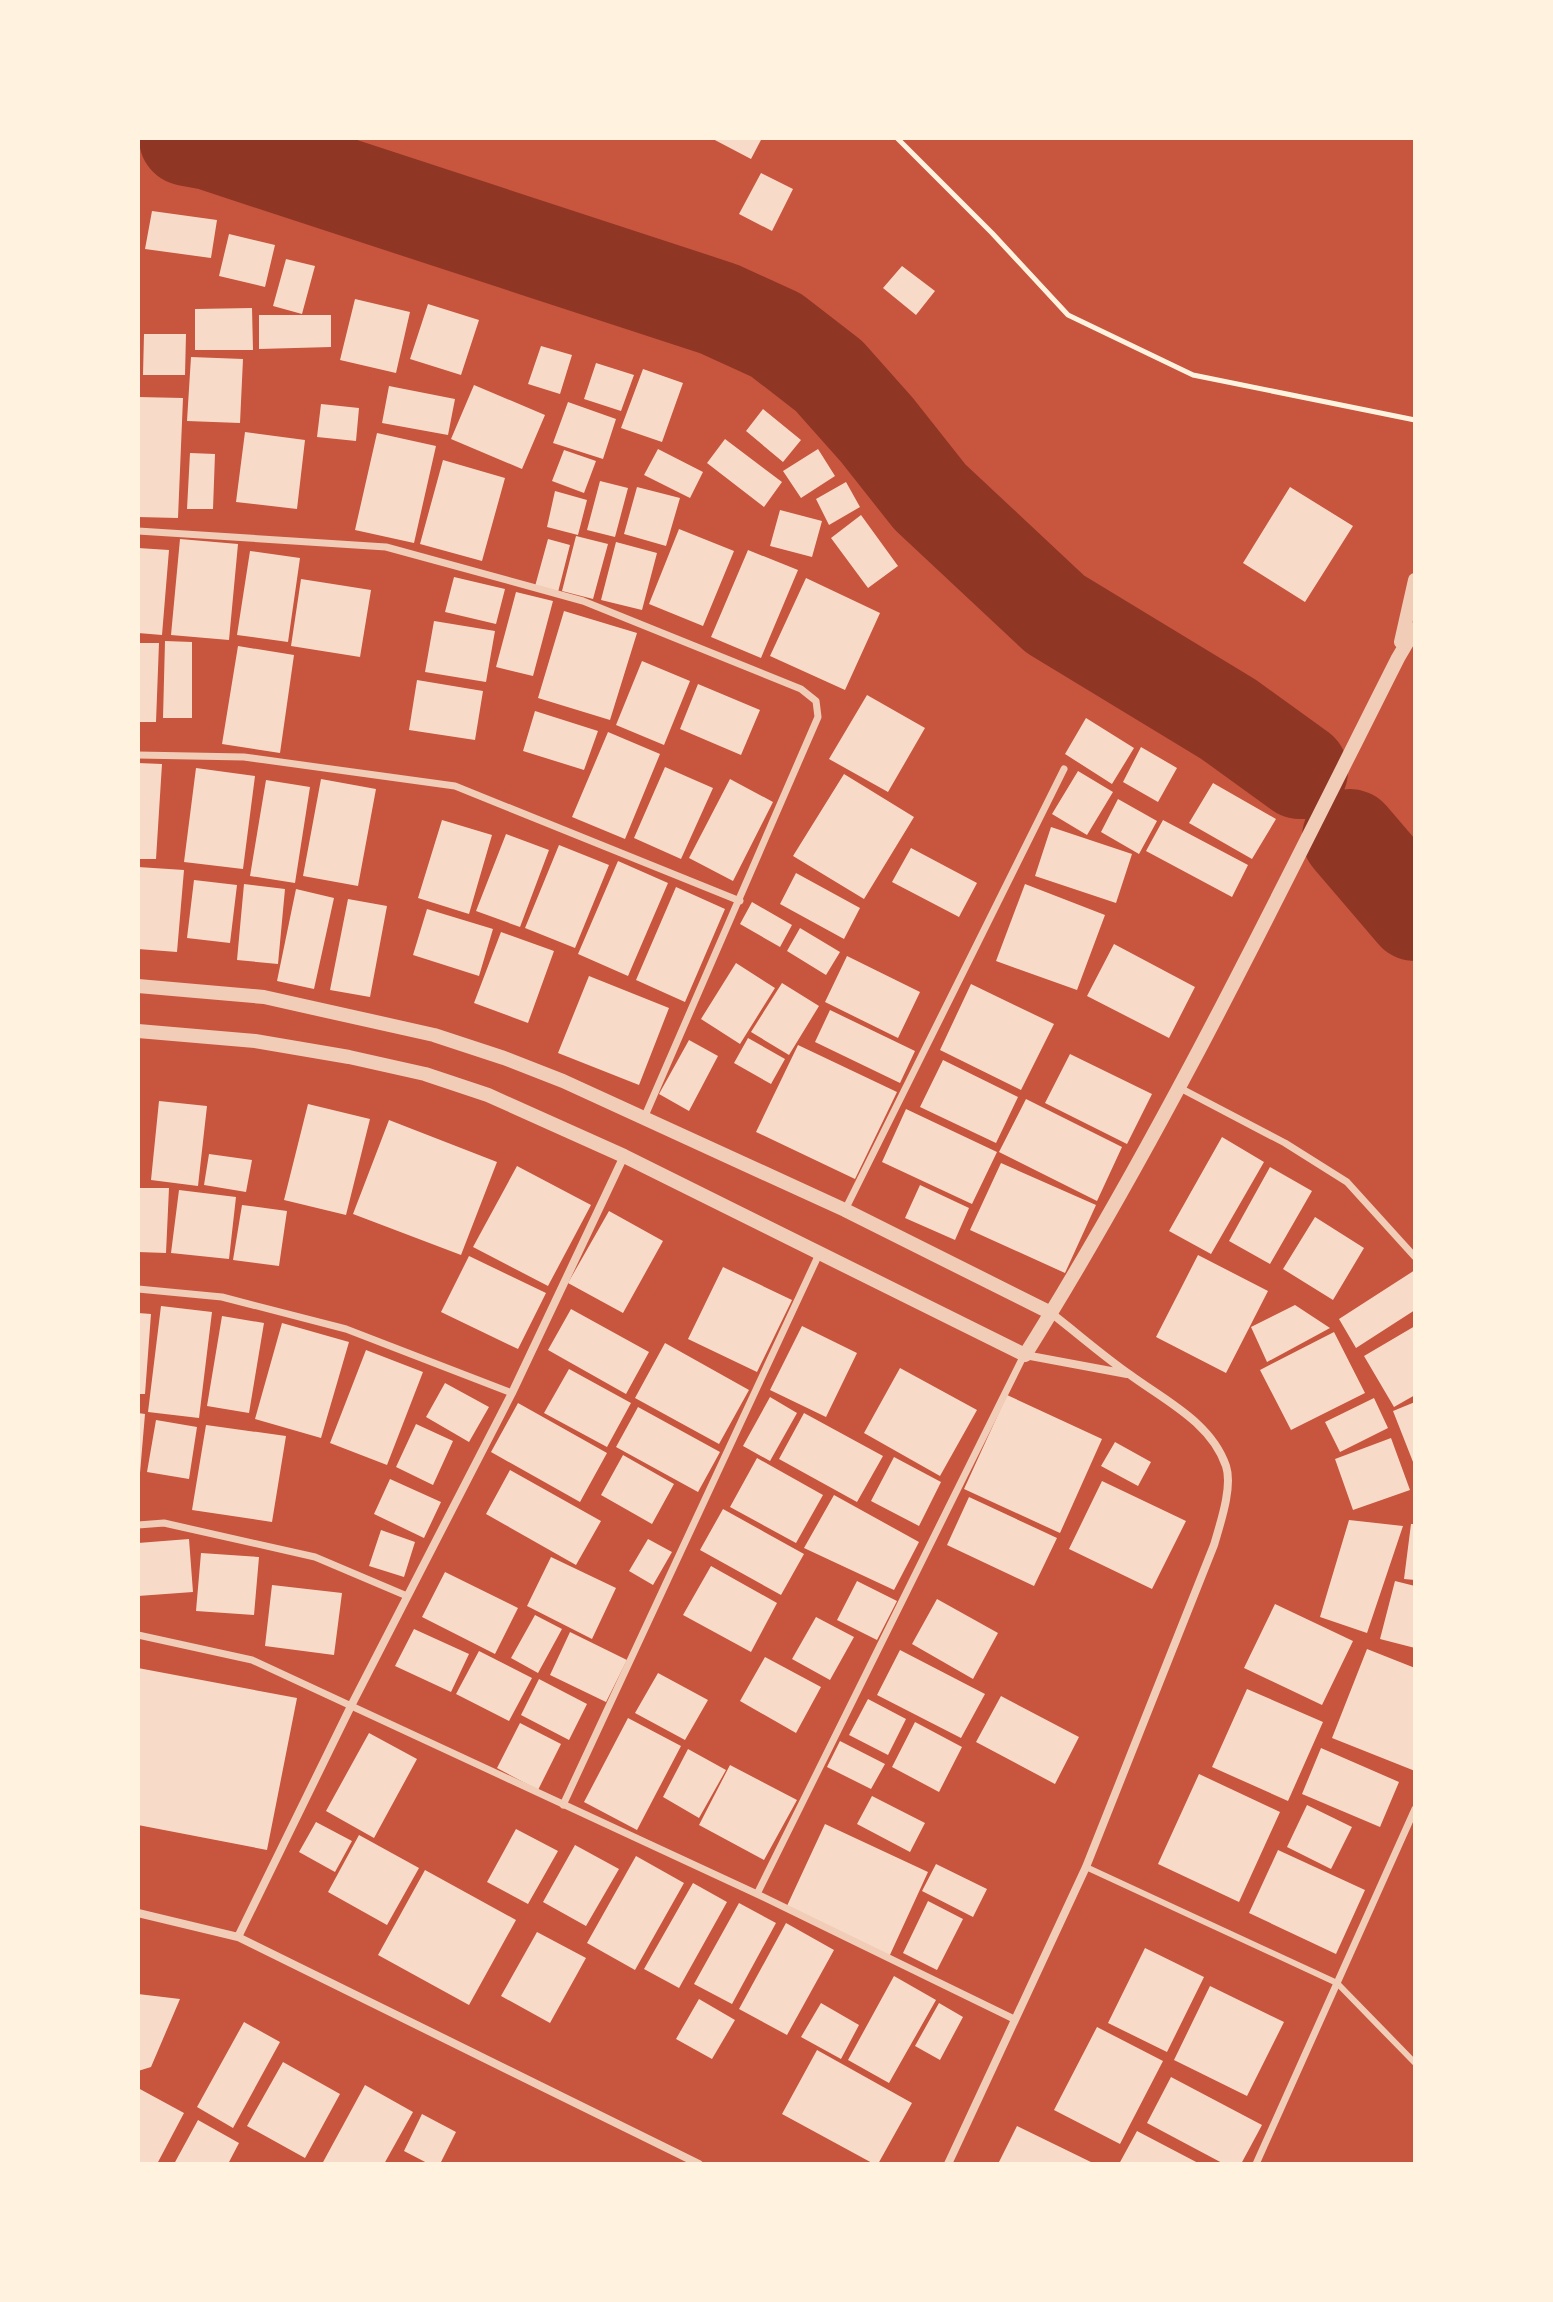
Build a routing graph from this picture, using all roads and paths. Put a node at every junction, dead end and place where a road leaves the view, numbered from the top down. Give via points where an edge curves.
1 (897, 138) edge
2 (1415, 420) edge
3 (138, 531) edge
4 (1415, 580) edge
5 (1415, 629) edge
6 (1398, 658) junction
7 (138, 755) edge
8 (1064, 769) dead end
9 (740, 901) junction
10 (138, 986) edge
11 (138, 1031) edge
12 (1180, 1088) junction
13 (644, 1118) junction
14 (624, 1156) junction
15 (845, 1210) junction
16 (820, 1252) junction
17 (1415, 1257) edge
18 (138, 1289) edge
19 (1051, 1313) junction
20 (1025, 1355) junction
21 (1128, 1374) junction
22 (512, 1393) junction
23 (138, 1525) edge
24 (407, 1596) junction
25 (138, 1635) edge
26 (352, 1704) junction
27 (563, 1805) junction
28 (1415, 1809) edge
29 (1086, 1867) junction
30 (757, 1894) junction
31 (138, 1913) edge
32 (238, 1937) junction
33 (1337, 1983) junction
34 (1014, 2019) junction
35 (1415, 2063) edge
36 (699, 2164) edge
37 (948, 2164) edge
38 (1256, 2164) edge

1 - 2 path via 1068,315 1193,375
3 - 9 street via 386,547 583,601 801,689 816,701 818,717
4 - 6 street
5 - 6 street
6 - 12 street
7 - 9 street via 244,757 455,786
8 - 15 street
9 - 13 street
10 - 13 street via 264,997 434,1035 563,1081
11 - 14 street via 255,1041 425,1074 500,1100
12 - 17 street via 1347,1182
12 - 19 street
13 - 15 street
14 - 16 street
14 - 22 street
15 - 19 street
16 - 20 street
16 - 27 street
18 - 22 street via 222,1297 346,1329
19 - 20 street
19 - 21 street
20 - 21 street
20 - 30 street
21 - 29 street via 1211,1437 1227,1469 1225,1507
22 - 24 street
23 - 24 street via 164,1523 315,1557
24 - 26 street
25 - 26 street via 252,1660
26 - 27 street
26 - 32 street
27 - 30 street
28 - 33 street
29 - 33 lane
29 - 34 street
30 - 34 street
31 - 32 street
32 - 36 street
33 - 35 lane
33 - 38 street
34 - 37 street

